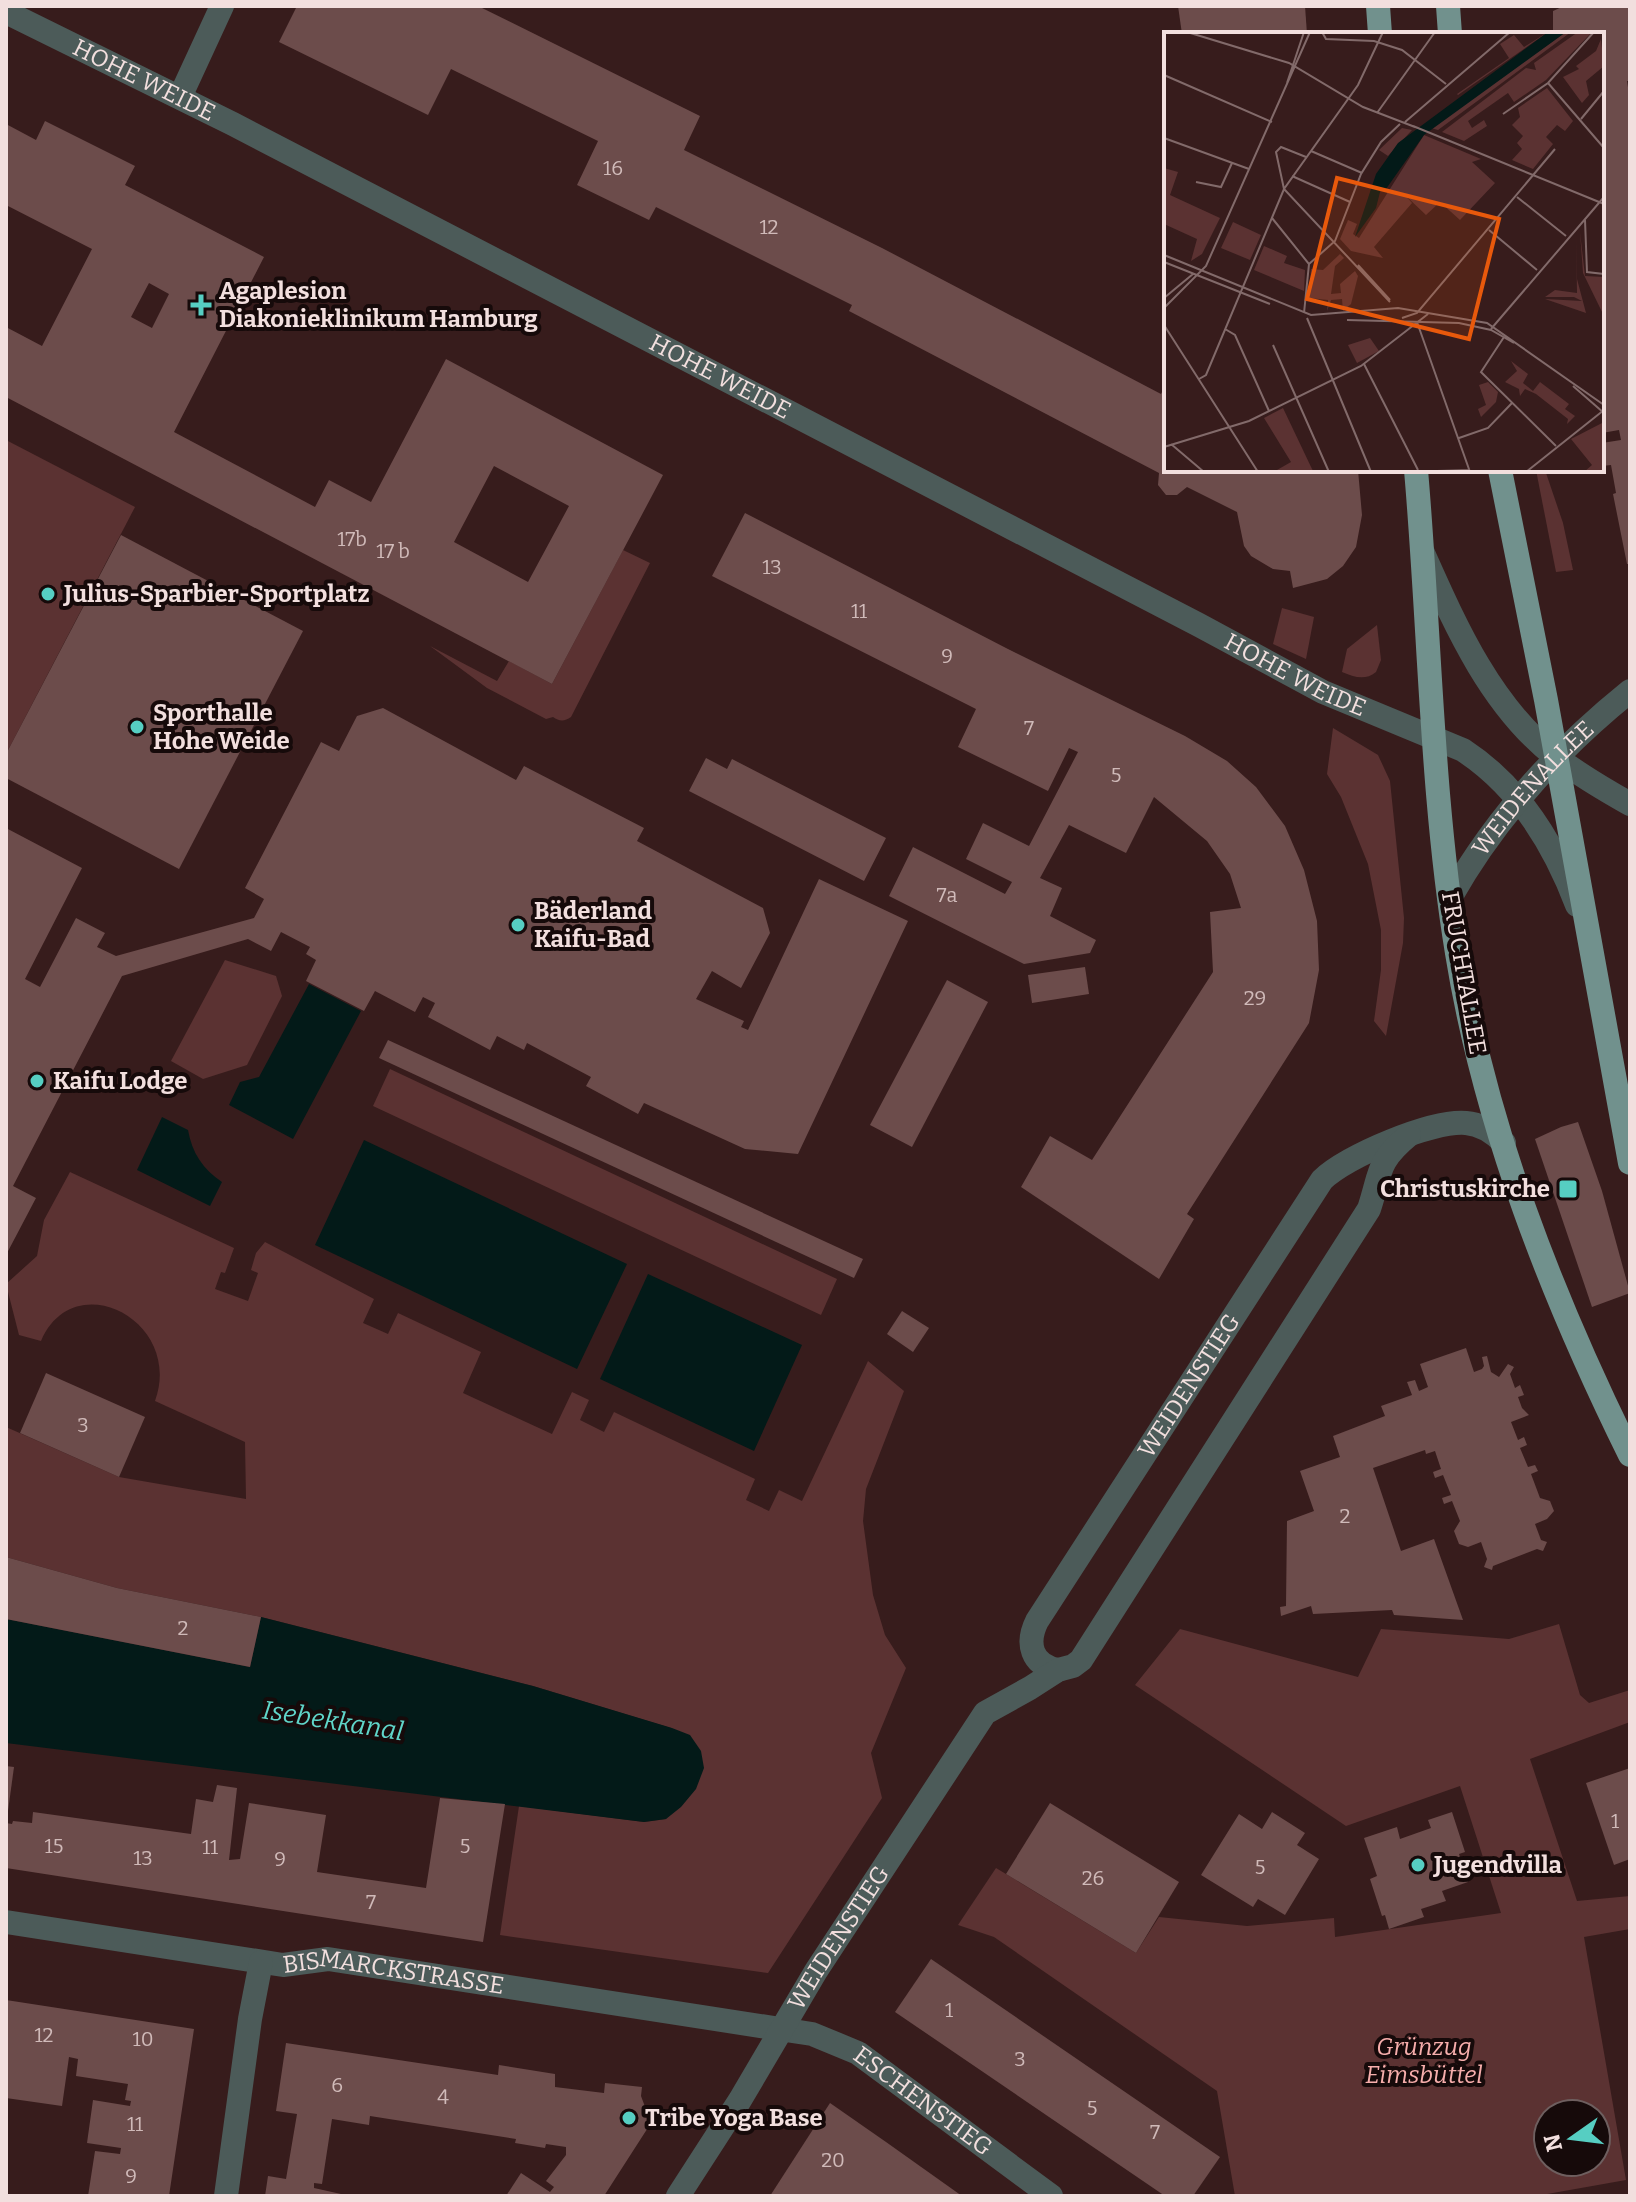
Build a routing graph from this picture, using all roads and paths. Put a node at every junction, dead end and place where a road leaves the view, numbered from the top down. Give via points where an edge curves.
1 (222, 6) edge
2 (1378, 6) edge
3 (1448, 6) edge
4 (6, 12) edge
5 (1380, 32) edge
6 (1450, 32) edge
7 (180, 97) junction
8 (1416, 472) edge
9 (1500, 472) edge
10 (1423, 553) junction
11 (1630, 691) edge
12 (1434, 737) junction
13 (1557, 757) junction
14 (1518, 799) junction
15 (1630, 804) edge
16 (1450, 898) junction
17 (1591, 951) junction
18 (1409, 1135) junction
19 (1504, 1143) junction
20 (1630, 1163) edge
21 (1630, 1455) edge
22 (1058, 1670) junction
23 (6, 1922) edge
24 (261, 1962) junction
25 (781, 2030) junction
26 (226, 2196) edge
27 (678, 2196) edge
28 (1051, 2196) edge

1 - 7 street
2 - 5 main road
3 - 6 main road
4 - 7 street, HOHE WEIDE
7 - 12 street, HOHE WEIDE via 1323,692
8 - 10 main road, FRUCHTALLEE
9 - 13 main road
10 - 12 main road, FRUCHTALLEE
10 - 13 street via 1492,688
11 - 13 street, WEIDENALLEE
12 - 14 street via 1482,762
12 - 16 main road, FRUCHTALLEE
13 - 14 street, WEIDENALLEE
13 - 15 street
13 - 17 main road
14 - 16 street, WEIDENALLEE
14 - 17 street via 1566,877
16 - 19 main road, FRUCHTALLEE via 1467,1009
17 - 20 main road
18 - 19 street, WEIDENSTIEG via 1464,1122
18 - 22 street, WEIDENSTIEG via 1391,1149 1375,1181 1369,1209 1089,1647 1073,1666
18 - 22 street, WEIDENSTIEG via 1343,1162 1314,1191 1037,1621 1032,1651 1042,1664
19 - 21 main road, FRUCHTALLEE via 1584,1360
22 - 25 street, WEIDENSTIEG via 985,1713
23 - 24 street, BISMARCKSTRASSE
24 - 25 street, BISMARCKSTRASSE via 328,1959
24 - 26 street
25 - 27 street, WEIDENSTIEG
25 - 28 street, ESCHENSTIEG via 812,2034 858,2053

